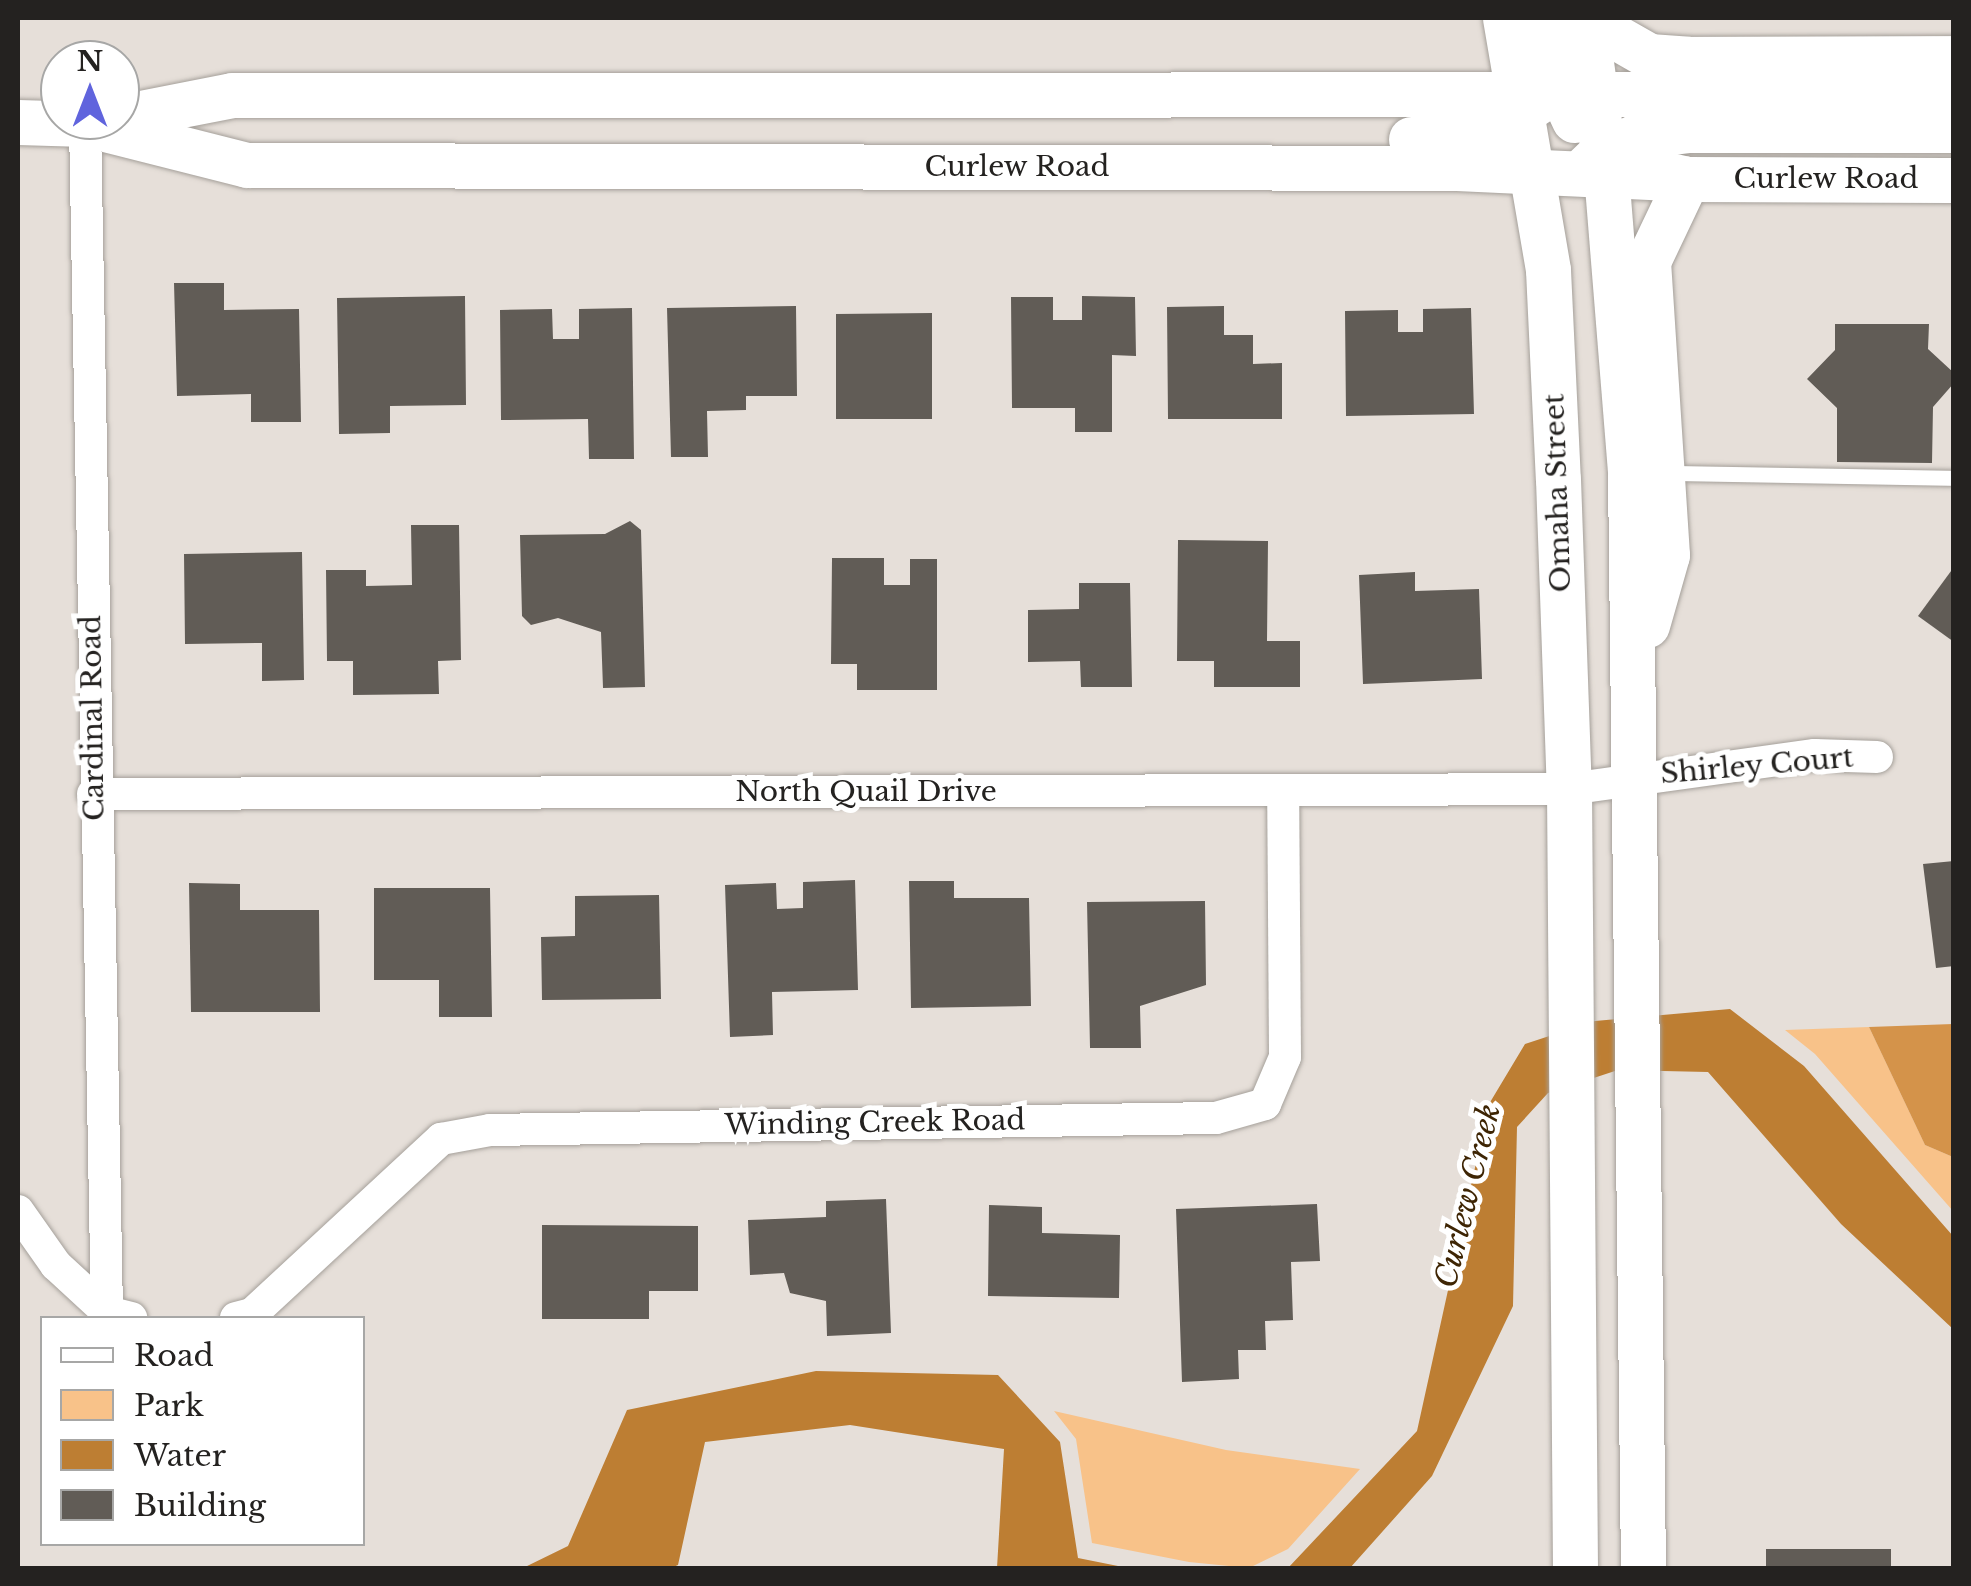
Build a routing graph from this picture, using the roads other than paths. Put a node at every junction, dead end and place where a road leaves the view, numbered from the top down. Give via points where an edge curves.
1 (1506, 18) edge
2 (1571, 18) edge
3 (1954, 58) edge
4 (1954, 94) edge
5 (140, 113) edge
6 (1954, 130) edge
7 (140, 131) edge
8 (1556, 133) junction
9 (103, 140) edge
10 (1687, 179) junction
11 (1954, 180) edge
12 (1662, 472) junction
13 (1954, 478) edge
14 (1635, 670) junction
15 (1877, 757) dead end
16 (1638, 776) junction
17 (1569, 789) junction
18 (1283, 790) junction
19 (94, 794) junction
20 (18, 1211) edge
21 (120, 1315) edge
22 (244, 1316) edge
23 (1575, 1568) edge
24 (1644, 1568) edge

1 - 8 main road, Omaha Street
2 - 3 main road via 1648,56
2 - 8 main road, Omaha Street
4 - 8 main road, Curlew Road
5 - 8 main road, Curlew Road via 232,94 1464,96
6 - 8 main road
7 - 8 main road, Curlew Road via 248,165 698,166
8 - 10 main road, Curlew Road
8 - 14 main road, Omaha Street via 1630,474
8 - 17 main road, Omaha Street via 1548,270
9 - 19 street, Cardinal Road
10 - 11 main road, Curlew Road
10 - 12 main road via 1648,261
12 - 13 lane
12 - 14 main road via 1667,555
14 - 16 main road, Omaha Street
15 - 16 street, Shirley Court via 1816,756
16 - 17 street, North Quail Drive
16 - 24 main road, Omaha Street
17 - 18 street, North Quail Drive
17 - 23 main road, Omaha Street
18 - 19 street, North Quail Drive
18 - 22 street, Winding Creek Road via 1286,1057 1265,1104 1216,1118 490,1130 441,1140
19 - 21 street, Cardinal Road
20 - 21 street via 56,1264

